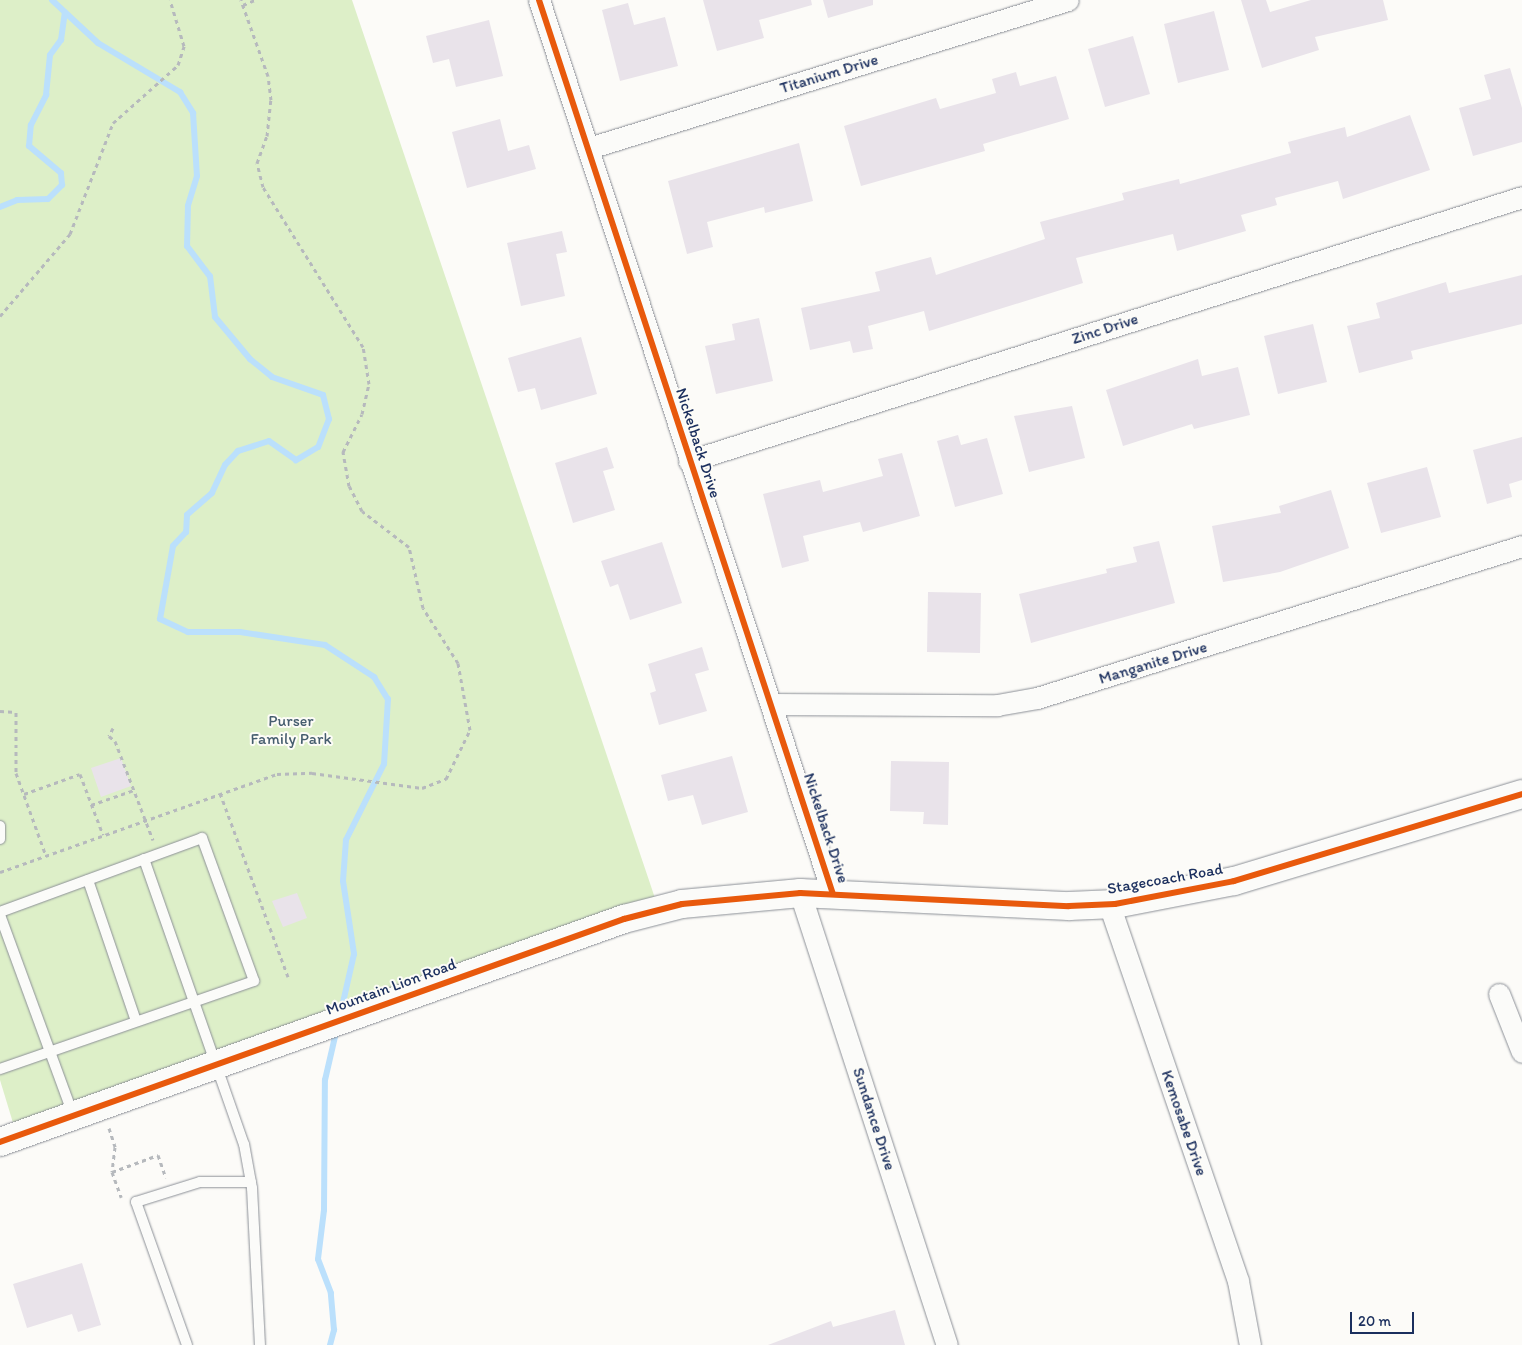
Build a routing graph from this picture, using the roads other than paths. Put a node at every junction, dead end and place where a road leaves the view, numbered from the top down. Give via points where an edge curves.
1 (539, 0) edge
2 (1068, 0) edge
3 (589, 148) junction
4 (1522, 197) edge
5 (689, 461) junction
6 (1522, 546) edge
7 (771, 704) junction
8 (1522, 794) edge
9 (0, 826) edge
10 (0, 839) edge
11 (144, 859) junction
12 (88, 880) junction
13 (800, 893) junction
14 (833, 894) junction
15 (1109, 904) junction
16 (0, 913) edge
17 (1499, 994) dead end
18 (194, 1002) junction
19 (136, 1021) junction
20 (50, 1051) junction
21 (1522, 1052) edge
22 (217, 1066) junction
23 (0, 1069) edge
24 (74, 1116) junction
25 (0, 1142) edge
26 (251, 1182) junction
27 (187, 1345) edge
28 (260, 1345) edge
29 (947, 1345) edge
30 (1250, 1345) edge

1 - 3 street, Nickelback Drive
2 - 3 street, Titanium Drive
3 - 5 street, Nickelback Drive
4 - 5 street, Zinc Drive
5 - 7 street, Nickelback Drive
6 - 7 street, Manganite Drive via 1037,698 997,705
7 - 14 street, Nickelback Drive
8 - 15 street, Stagecoach Road via 1234,881
9 - 10 lane
11 - 12 lane
11 - 18 lane
11 - 18 lane via 202,838 254,981
12 - 16 lane
12 - 19 lane
13 - 14 street, Stagecoach Road
13 - 22 street, Mountain Lion Road via 682,904 624,919
13 - 29 street, Sundance Drive
14 - 15 street, Stagecoach Road via 1069,906
15 - 30 street, Kemosabe Drive via 1238,1281
16 - 20 lane
17 - 21 street
18 - 19 lane
18 - 22 lane
19 - 20 lane
20 - 23 lane
20 - 24 lane
22 - 24 street, Mountain Lion Road
22 - 26 lane
24 - 25 street, Mountain Lion Road
26 - 27 lane via 200,1182 136,1202
26 - 28 lane

